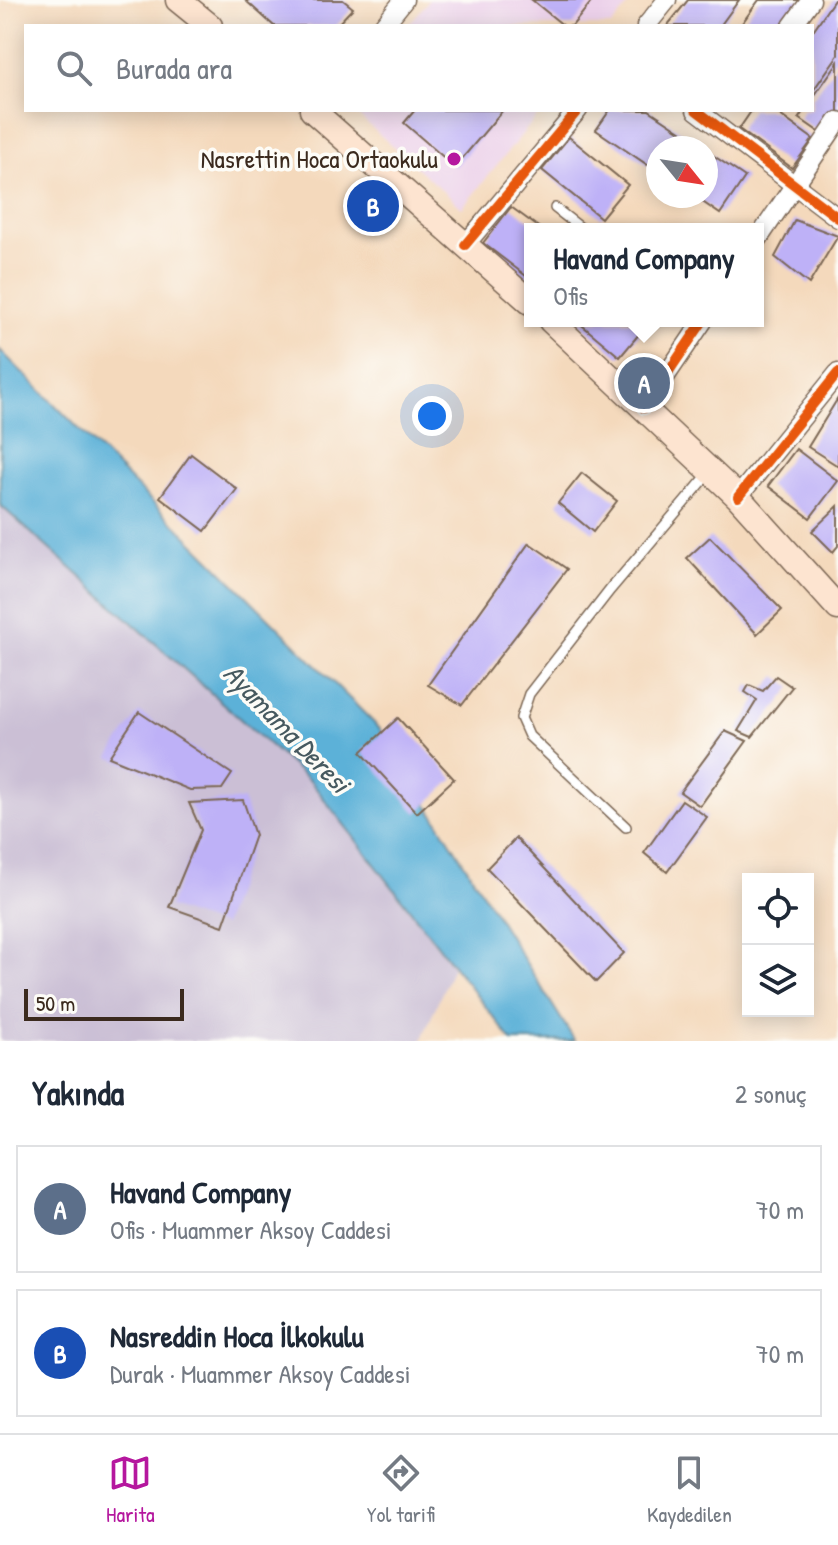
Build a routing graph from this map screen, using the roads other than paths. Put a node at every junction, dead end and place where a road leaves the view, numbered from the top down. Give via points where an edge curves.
1 (178, 0) edge
2 (404, 0) edge
3 (667, 0) edge
4 (811, 0) edge
5 (208, 24) edge
6 (385, 24) edge
7 (648, 24) edge
8 (793, 24) edge
9 (315, 112) edge
10 (576, 112) edge
11 (722, 117) edge
12 (838, 121) edge
13 (795, 185) junction
14 (555, 208) dead end
15 (838, 218) edge
16 (574, 223) edge
17 (764, 230) edge
18 (465, 245) junction
19 (524, 297) edge
20 (557, 327) edge
21 (699, 327) edge
22 (838, 373) edge
23 (644, 408) junction
24 (711, 471) junction
25 (738, 497) junction
26 (838, 608) edge
27 (626, 827) dead end

1 - 5 main road
2 - 6 street
3 - 7 street
4 - 8 street
9 - 18 main road
10 - 18 street
11 - 13 street
12 - 13 street
13 - 15 street
13 - 17 street
14 - 16 lane
18 - 19 main road
20 - 23 main road
21 - 23 street
22 - 25 street
23 - 24 main road
24 - 25 main road
24 - 27 lane via 529,694 521,718 529,736
25 - 26 main road

